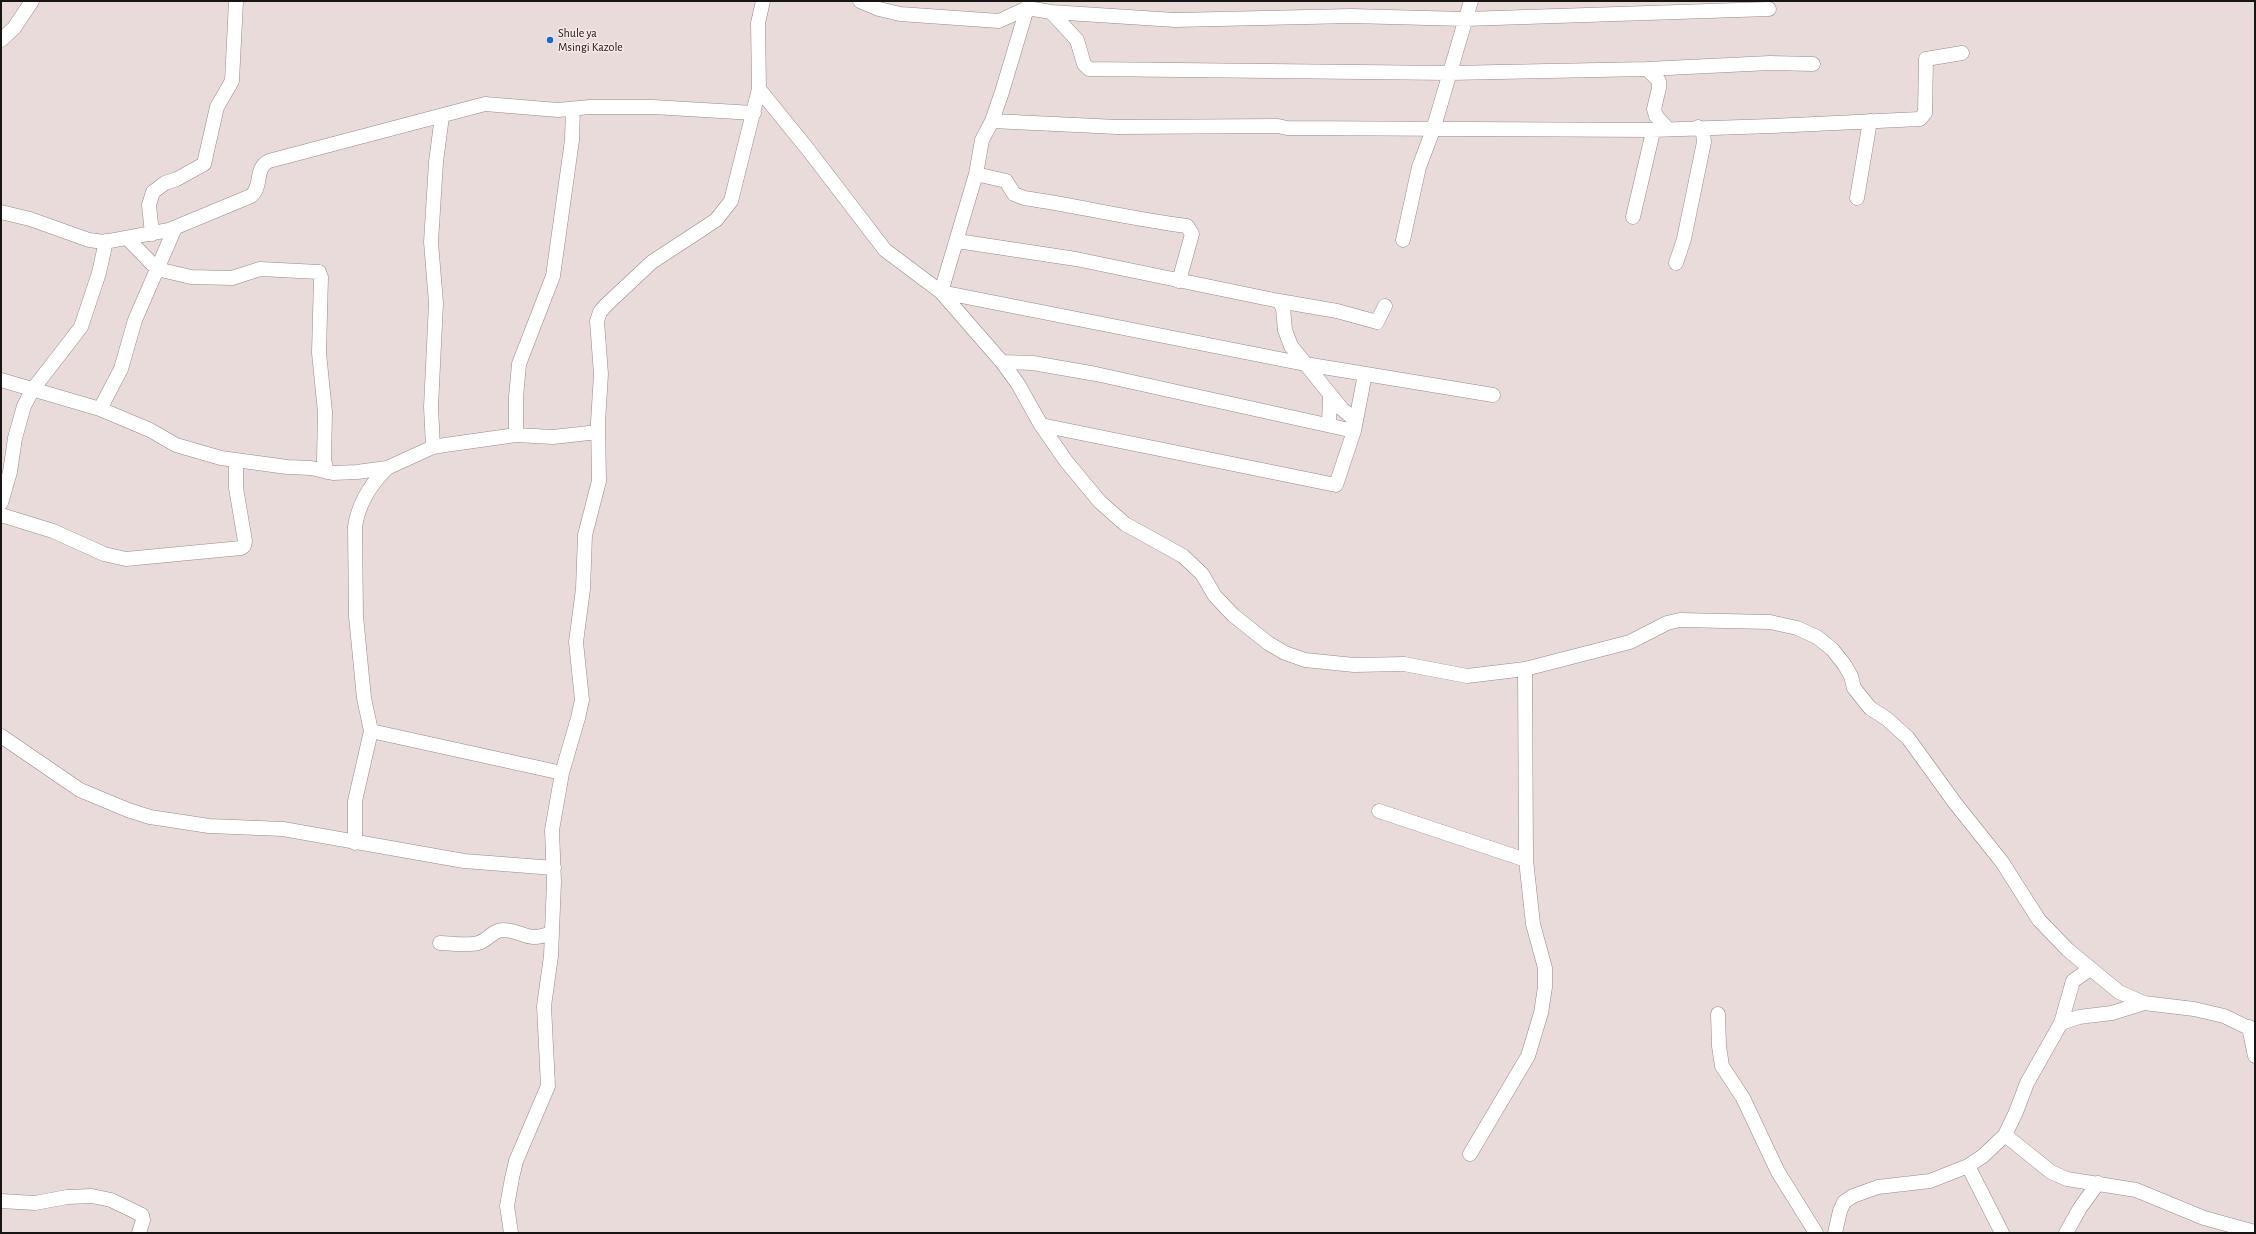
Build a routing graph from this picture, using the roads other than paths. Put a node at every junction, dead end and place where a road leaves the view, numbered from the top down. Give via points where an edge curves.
1 (32, 1) edge
2 (236, 1) edge
3 (763, 1) edge
4 (860, 1) edge
5 (1471, 1) edge
6 (1028, 5) edge
7 (901, 7) edge
8 (1769, 9) dead end
9 (1051, 12) junction
10 (1465, 19) junction
11 (1, 40) edge
12 (1962, 53) dead end
13 (1813, 64) dead end
14 (1646, 69) junction
15 (1450, 73) junction
16 (759, 89) junction
17 (573, 109) junction
18 (754, 113) junction
19 (442, 116) junction
20 (992, 121) junction
21 (1870, 121) junction
22 (1698, 127) junction
23 (1667, 128) junction
24 (1433, 130) junction
25 (1652, 130) junction
26 (976, 174) junction
27 (1857, 198) dead end
28 (1, 212) edge
29 (1633, 217) dead end
30 (175, 228) junction
31 (152, 234) junction
32 (127, 238) junction
33 (1403, 240) dead end
34 (106, 241) junction
35 (957, 241) junction
36 (1676, 263) dead end
37 (157, 269) junction
38 (1179, 281) junction
39 (941, 292) junction
40 (1279, 301) junction
41 (1385, 306) dead end
42 (1002, 362) junction
43 (1305, 364) junction
44 (1365, 374) junction
45 (1, 380) edge
46 (33, 389) junction
47 (1330, 395) junction
48 (1493, 395) dead end
49 (100, 409) junction
50 (1041, 425) junction
51 (1329, 425) junction
52 (1355, 426) junction
53 (598, 432) junction
54 (516, 435) junction
55 (433, 447) junction
56 (236, 460) junction
57 (387, 468) junction
58 (327, 472) junction
59 (1, 503) edge
60 (1, 515) edge
61 (1524, 669) junction
62 (371, 731) junction
63 (1, 736) edge
64 (562, 772) junction
65 (1379, 811) dead end
66 (355, 843) junction
67 (1526, 860) junction
68 (554, 868) junction
69 (552, 933) junction
70 (440, 942) dead end
71 (2090, 969) junction
72 (2144, 1003) junction
73 (1718, 1014) dead end
74 (2062, 1023) junction
75 (2252, 1029) edge
76 (2255, 1056) edge
77 (2005, 1135) junction
78 (1470, 1154) dead end
79 (1968, 1166) junction
80 (2098, 1183) junction
81 (1, 1201) edge
82 (2255, 1232) edge
83 (140, 1233) edge
84 (511, 1233) edge
85 (1816, 1233) edge
86 (1835, 1233) edge
87 (2002, 1233) edge
88 (2066, 1233) edge

1 - 11 street via 14,28
2 - 31 street via 232,81 217,108 204,164 165,183 153,192 149,205
3 - 16 street via 758,23
4 - 7 street via 879,9
5 - 10 street
6 - 7 street via 1017,14 999,21
6 - 9 street
6 - 20 street
8 - 10 street
9 - 10 street via 1174,20 1351,16
9 - 15 street via 1077,40 1084,64 1089,69
10 - 15 street
12 - 21 street via 1926,59 1926,113 1922,117
13 - 14 street via 1770,63
14 - 15 street
14 - 23 street via 1658,81 1654,109 1656,116
15 - 24 street
16 - 18 street
16 - 39 street via 792,127 885,250
17 - 18 street via 653,107
17 - 19 street via 486,104
17 - 54 street via 572,140 553,276 519,364
18 - 53 street via 731,201 722,214 688,240 652,262 600,312 597,321 601,374
19 - 30 street via 269,161 260,169 257,187 251,196
19 - 55 street via 430,242 436,303 431,406
20 - 24 street via 1118,127 1278,126
20 - 26 street via 982,140
21 - 22 street
21 - 27 street
22 - 23 street
22 - 36 street via 1703,133 1702,153 1684,239
23 - 25 street
24 - 25 street
24 - 33 street via 1419,167
25 - 29 street
26 - 35 street
26 - 38 street via 1006,181 1014,194 1024,198 1089,208 1128,218 1187,226 1192,234
28 - 34 street via 30,219 89,240
30 - 31 street
30 - 37 street
31 - 32 street
32 - 34 street
32 - 37 street
34 - 46 street via 99,273 80,327
35 - 38 street via 1076,259
35 - 39 street
37 - 49 street via 135,320 120,369
37 - 58 street via 203,279 238,278 260,269 319,272 319,353 325,412 324,460
38 - 40 street
39 - 42 street
39 - 43 street
40 - 41 street via 1337,311 1377,322
40 - 43 street via 1283,308 1288,339
42 - 50 street via 1018,384
42 - 51 street via 1033,363 1096,374
43 - 44 street
43 - 47 street via 1325,385
44 - 48 street
44 - 52 street
45 - 46 street
46 - 49 street
46 - 59 street via 21,415
47 - 51 street
47 - 52 street
49 - 56 street via 184,448
50 - 52 street via 1336,485
50 - 61 street via 1066,461 1100,502 1125,524 1183,556 1202,574 1215,596 1233,615 1285,653 1322,663 1404,664 1467,676
51 - 52 street
53 - 54 street via 553,437
53 - 64 street via 599,480 585,535 583,589 576,642 582,700
54 - 55 street
55 - 57 street
56 - 58 street
56 - 60 street via 236,488 245,542 241,548 126,560 104,554 53,531
57 - 58 street
57 - 62 street via 371,487 356,518 355,527 356,616 364,698
61 - 67 street
61 - 71 street via 1630,642 1667,623 1680,620 1770,622 1797,628 1816,637 1832,649 1844,664 1854,688 1870,708 1908,738 2002,862 2039,920
62 - 64 street
62 - 66 street via 355,801
63 - 66 street via 80,790 128,810 180,822 209,826 283,829
64 - 68 street via 552,830
65 - 67 street
66 - 68 street via 464,861
67 - 78 street via 1533,924 1545,968 1541,1013 1525,1062
68 - 69 street
69 - 70 street via 535,938 504,930 474,944
69 - 84 street via 551,966 546,982 544,1006 548,1086 512,1178 507,1206
71 - 72 street via 2119,992
71 - 74 street via 2073,981
72 - 74 street via 2112,1013 2079,1017
72 - 75 street via 2202,1010 2224,1016
73 - 85 street via 1722,1066 1744,1098 1778,1172
74 - 77 street via 2026,1083
75 - 76 street
77 - 79 street
77 - 80 street via 2051,1172 2067,1179
79 - 86 street via 1930,1181 1878,1186 1853,1196 1844,1202
79 - 87 street
80 - 82 street via 2136,1190 2204,1218
80 - 88 street
81 - 83 street via 35,1203 81,1196 103,1197 142,1215

